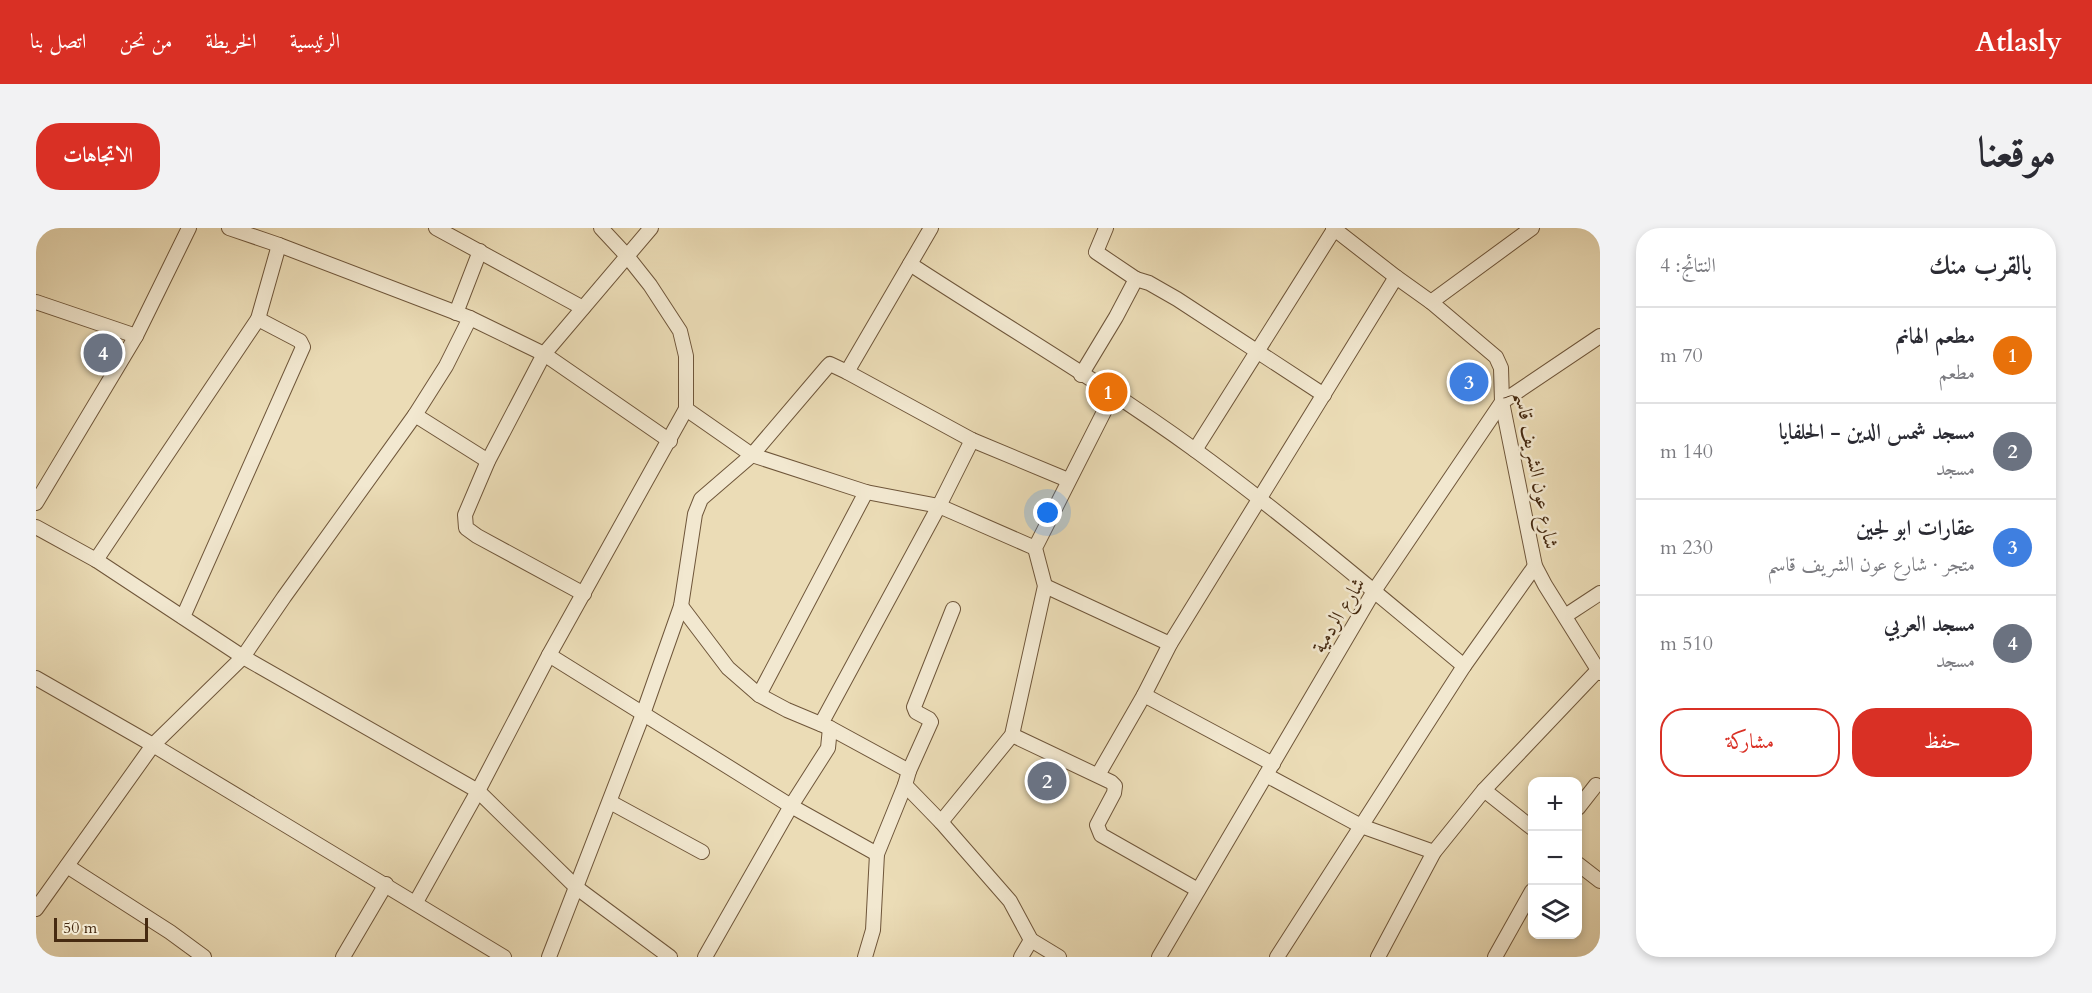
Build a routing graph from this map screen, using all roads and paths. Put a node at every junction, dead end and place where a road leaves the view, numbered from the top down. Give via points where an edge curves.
1 (189, 228) edge
2 (229, 228) edge
3 (436, 228) edge
4 (601, 228) edge
5 (651, 228) edge
6 (931, 228) edge
7 (1106, 228) edge
8 (1335, 228) edge
9 (1532, 228) edge
10 (460, 234) edge
11 (279, 245) junction
12 (480, 250) junction
13 (627, 256) junction
14 (910, 264) junction
15 (1396, 278) junction
16 (1136, 279) junction
17 (36, 302) edge
18 (1431, 302) junction
19 (583, 308) junction
20 (456, 313) junction
21 (470, 318) junction
22 (258, 319) junction
23 (136, 336) junction
24 (1600, 336) edge
25 (1258, 351) junction
26 (544, 354) junction
27 (847, 372) junction
28 (1081, 375) junction
29 (1113, 394) junction
30 (1324, 395) junction
31 (1502, 402) junction
32 (686, 409) junction
33 (415, 415) junction
34 (972, 440) junction
35 (670, 441) junction
36 (1195, 450) junction
37 (752, 455) junction
38 (488, 461) junction
39 (1068, 480) junction
40 (866, 492) junction
41 (1260, 500) junction
42 (36, 503) edge
43 (939, 506) junction
44 (36, 527) edge
45 (1035, 548) junction
46 (96, 560) junction
47 (1535, 566) junction
48 (1045, 586) junction
49 (1374, 591) junction
50 (1600, 593) edge
51 (584, 594) junction
52 (681, 606) junction
53 (953, 609) dead end
54 (1565, 616) junction
55 (183, 617) junction
56 (1170, 644) junction
57 (549, 656) junction
58 (243, 657) junction
59 (1464, 666) junction
60 (1599, 671) edge
61 (37, 680) edge
62 (759, 695) junction
63 (1144, 695) junction
64 (643, 714) junction
65 (826, 726) junction
66 (1012, 735) junction
67 (153, 745) junction
68 (1269, 769) junction
69 (909, 771) junction
70 (1098, 776) junction
71 (1596, 785) dead end
72 (905, 786) junction
73 (1484, 790) junction
74 (478, 791) junction
75 (610, 802) junction
76 (1582, 803) edge
77 (791, 806) junction
78 (941, 822) junction
79 (1528, 824) edge
80 (1361, 826) junction
81 (702, 852) dead end
82 (1434, 852) junction
83 (877, 854) junction
84 (67, 866) junction
85 (1582, 867) edge
86 (1600, 881) edge
87 (386, 885) junction
88 (577, 888) junction
89 (1198, 890) junction
90 (1528, 900) edge
91 (416, 902) junction
92 (36, 909) edge
93 (1031, 940) junction
94 (204, 957) edge
95 (343, 957) edge
96 (504, 957) edge
97 (549, 957) edge
98 (670, 957) edge
99 (705, 957) edge
100 (865, 957) edge
101 (1021, 957) edge
102 (1059, 957) edge
103 (1159, 957) edge
104 (1277, 957) edge
105 (1378, 957) edge
106 (1495, 957) edge

1 - 23 street
2 - 11 street
3 - 10 street
4 - 13 street
5 - 13 street
6 - 14 street
7 - 16 street via 1096,252
8 - 15 street, شارع عون الشريف قاسم
8 - 25 street
9 - 18 street
10 - 12 street
11 - 20 street
11 - 22 street
12 - 19 street
12 - 20 street
13 - 19 street
13 - 32 street via 680,331 686,356
14 - 27 street
14 - 28 street
15 - 18 street, شارع عون الشريف قاسم
15 - 30 street
16 - 25 street via 1177,299
16 - 28 street
17 - 23 street
18 - 31 street, شارع عون الشريف قاسم via 1496,357 1501,368
19 - 26 street
20 - 21 street
21 - 26 street
21 - 33 street
22 - 46 street
22 - 55 street via 300,341 303,347
23 - 42 street
24 - 31 street, شارع الردمية
25 - 30 street
25 - 36 street
26 - 35 street
26 - 38 street
27 - 34 street
27 - 37 street via 830,364
28 - 29 street
29 - 36 street
29 - 39 street
30 - 41 street
31 - 47 street, شارع عون الشريف قاسم
31 - 49 street, شارع الردمية
32 - 35 street
32 - 37 street
33 - 38 street
33 - 58 street
34 - 39 street
34 - 43 street
35 - 51 street
36 - 41 street
37 - 40 street
37 - 52 street via 701,499 695,514
38 - 51 street via 465,515 466,528
39 - 45 street
40 - 43 street
40 - 62 street
41 - 49 street
41 - 56 street
43 - 45 street
43 - 65 street
44 - 46 street
45 - 48 street
46 - 55 street
47 - 54 street, شارع عون الشريف قاسم
47 - 59 street
48 - 56 street
48 - 66 street
49 - 59 street
49 - 68 street, شارع الردمية
50 - 54 street
51 - 57 street
52 - 62 street via 728,668
52 - 64 street
53 - 69 street via 914,708 931,722
54 - 60 street, شارع عون الشريف قاسم
55 - 58 street
56 - 63 street
57 - 64 street
57 - 74 street
58 - 67 street
58 - 74 street
59 - 80 street
60 - 73 street
61 - 67 street
62 - 65 street
63 - 68 street
63 - 70 street
64 - 75 street
64 - 77 street
65 - 69 street
65 - 77 street via 828,748
66 - 70 street
66 - 78 street
67 - 84 street
67 - 87 street
68 - 80 street
68 - 89 street, شارع الردمية
69 - 72 street
70 - 89 street via 1115,786 1097,825 1101,835
71 - 76 street
72 - 78 street
72 - 83 street
73 - 79 street
73 - 82 street
74 - 88 street
74 - 91 street
75 - 81 street
75 - 88 street
77 - 83 street
77 - 99 street
78 - 93 street via 1010,901
80 - 82 street
80 - 104 street
82 - 105 street
83 - 100 street via 873,930
84 - 92 street
84 - 94 street
85 - 86 street
87 - 91 street
87 - 95 street
88 - 97 street
88 - 98 street
89 - 103 street, شارع الردمية
90 - 106 street
91 - 96 street
93 - 101 street
93 - 102 street

